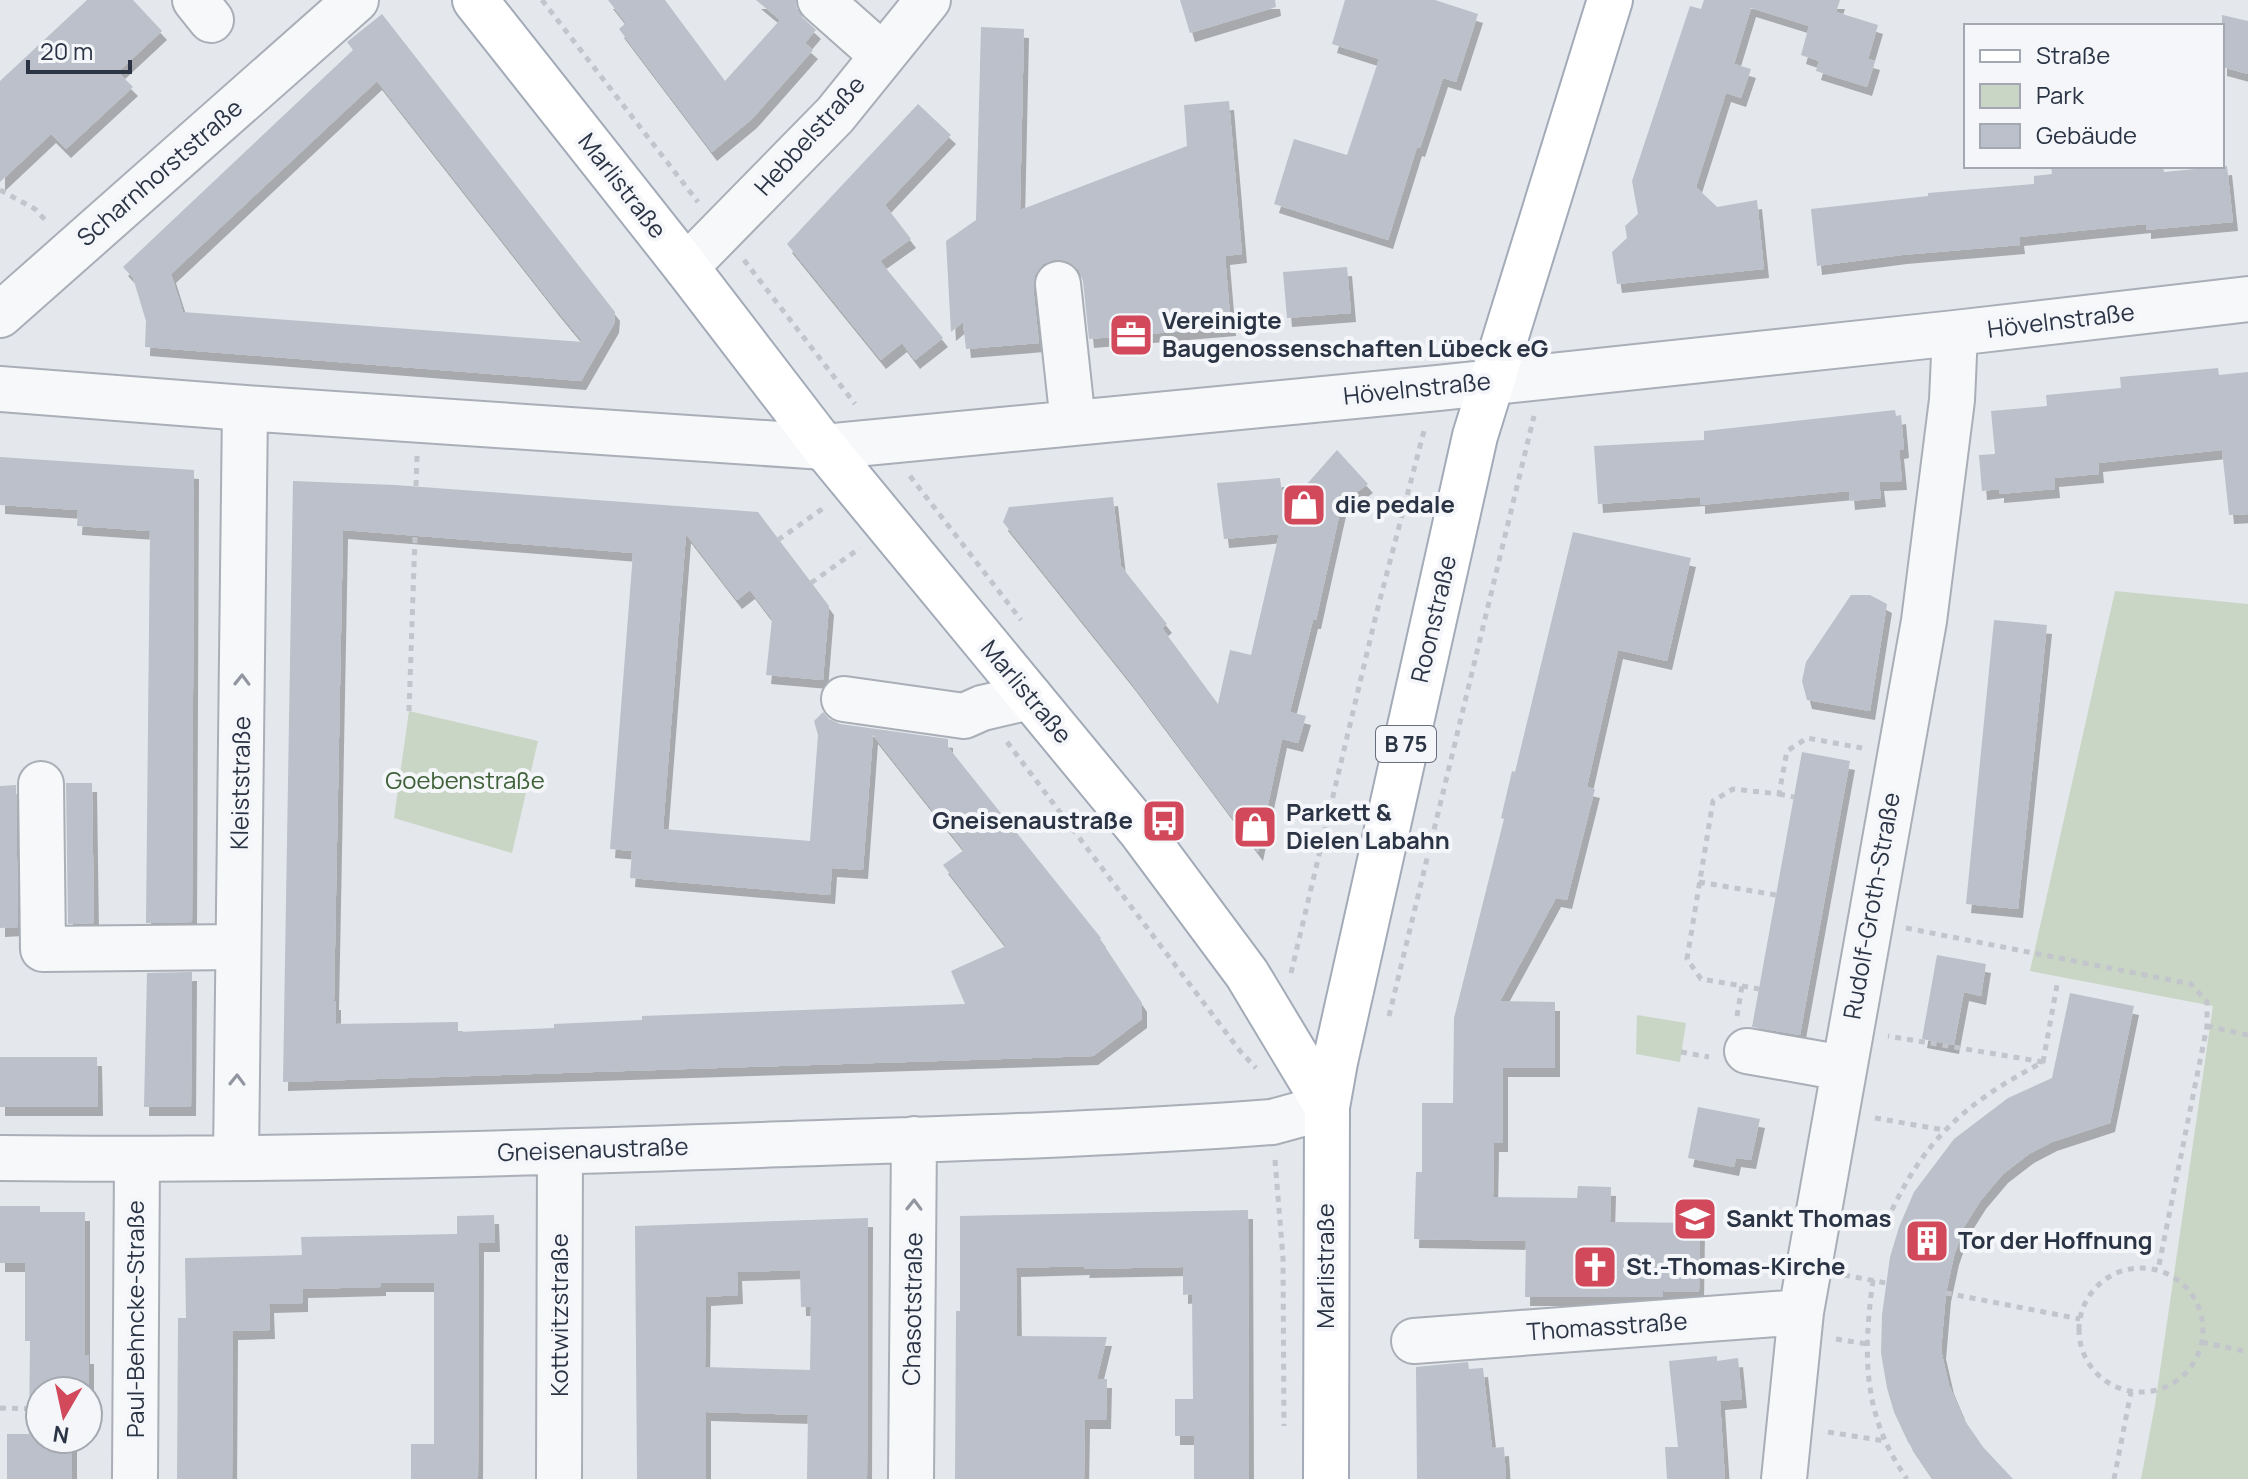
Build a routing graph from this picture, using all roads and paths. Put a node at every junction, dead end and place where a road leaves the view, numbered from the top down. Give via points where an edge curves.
1 (356, 0) edge
2 (475, 0) edge
3 (820, 0) edge
4 (928, 0) edge
5 (1610, 0) edge
6 (882, 55) junction
7 (0, 190) edge
8 (73, 251) junction
9 (686, 267) junction
10 (1058, 284) dead end
11 (2248, 299) edge
12 (0, 315) edge
13 (1955, 333) junction
14 (1490, 382) junction
15 (0, 389) edge
16 (245, 408) junction
17 (1073, 423) junction
18 (1531, 427) dead end
19 (1419, 445) dead end
20 (824, 447) junction
21 (829, 505) dead end
22 (853, 536) dead end
23 (415, 537) dead end
24 (778, 540) dead end
25 (861, 547) junction
26 (870, 559) dead end
27 (811, 583) dead end
28 (1030, 697) junction
29 (844, 699) dead end
30 (982, 708) junction
31 (409, 711) dead end
32 (1899, 754) junction
33 (41, 784) dead end
34 (1779, 794) junction
35 (1794, 797) dead end
36 (1699, 882) junction
37 (1776, 895) dead end
38 (1869, 921) junction
39 (238, 947) junction
40 (1292, 971) dead end
41 (2057, 985) dead end
42 (1742, 986) junction
43 (1759, 989) dead end
44 (1394, 994) dead end
45 (2207, 1026) junction
46 (1876, 1034) dead end
47 (2248, 1035) edge
48 (1741, 1041) joint
49 (1240, 1051) dead end
50 (2043, 1062) junction
51 (1843, 1068) junction
52 (1327, 1107) junction
53 (1874, 1118) dead end
54 (1945, 1130) junction
55 (914, 1139) junction
56 (560, 1152) junction
57 (0, 1158) edge
58 (236, 1158) junction
59 (137, 1159) junction
60 (1277, 1178) dead end
61 (1841, 1217) dead end
62 (2158, 1270) junction
63 (1873, 1280) dead end
64 (1946, 1293) dead end
65 (1801, 1312) junction
66 (2080, 1319) junction
67 (1414, 1341) dead end
68 (2202, 1342) junction
69 (2248, 1352) edge
70 (2131, 1392) junction
71 (0, 1408) edge
72 (24, 1409) edge
73 (1816, 1430) dead end
74 (1284, 1432) dead end
75 (1886, 1441) junction
76 (135, 1479) edge
77 (559, 1479) edge
78 (911, 1479) edge
79 (1326, 1479) edge
80 (1784, 1479) edge
81 (1907, 1479) edge
82 (2114, 1479) edge

1 - 8 street, Scharnhorststraße
2 - 9 main road, Marlistraße
3 - 6 street
4 - 6 street, Hebbelstraße
5 - 14 main road, Roonstraße / B 75
6 - 9 street, Hebbelstraße via 835,115
7 - 8 path via 35,209
8 - 12 street, Scharnhorststraße
9 - 20 main road, Marlistraße
10 - 17 street
11 - 13 street, Hövelnstraße
13 - 14 street, Hövelnstraße
13 - 32 street, Rudolf-Groth-Straße via 1952,400 1924,621
14 - 17 street, Hövelnstraße
14 - 52 main road, Roonstraße / B 75
15 - 16 street
16 - 20 street
39 -> 16 street, Kleiststraße
17 - 20 street, Hövelnstraße
18 - 44 path
19 - 40 path
20 - 28 main road, Marlistraße
21 - 24 path
22 - 25 path
23 - 31 path
25 - 26 path
25 - 27 path
28 - 30 street
28 - 52 main road, Marlistraße via 1140,830 1247,974
29 - 30 street via 945,715 964,716
30 - 49 path
32 - 34 path via 1807,738 1787,751
32 - 38 street, Rudolf-Groth-Straße
33 - 39 street via 43,949
34 - 35 path
34 - 36 path via 1733,789 1713,801
36 - 37 path
36 - 42 path via 1687,959 1701,979
38 - 45 path via 2191,984 2207,1002
38 - 51 street, Rudolf-Groth-Straße
58 -> 39 street, Kleiststraße
41 - 50 path
42 - 43 path
42 - 48 path
45 - 47 path
45 - 62 path
46 - 50 path
48 - 51 street
50 - 54 path via 1986,1095
51 - 65 street, Rudolf-Groth-Straße
52 - 55 street, Gneisenaustraße via 1272,1122
52 - 79 main road, Marlistraße / B 75
53 - 54 path
54 - 61 path via 1911,1171 1885,1225
55 - 56 street, Gneisenaustraße
78 -> 55 street, Chasotstraße
56 - 58 street, Gneisenaustraße
56 - 77 street, Kottwitzstraße
57 - 59 street, Gneisenaustraße
58 - 59 street, Gneisenaustraße
59 - 76 street, Paul-Behncke-Straße
60 - 74 path
62 - 66 path via 2138,1268 2109,1278 2087,1300
62 - 68 path via 2176,1278 2194,1298 2203,1324
63 - 75 path via 1867,1374
64 - 66 path
65 - 67 street, Thomasstraße
65 - 80 street, Rudolf-Groth-Straße
66 - 70 path via 2085,1358 2112,1385
68 - 69 path
68 - 70 path via 2184,1376 2159,1389
70 - 82 path
71 - 72 path
73 - 75 path
75 - 81 path

